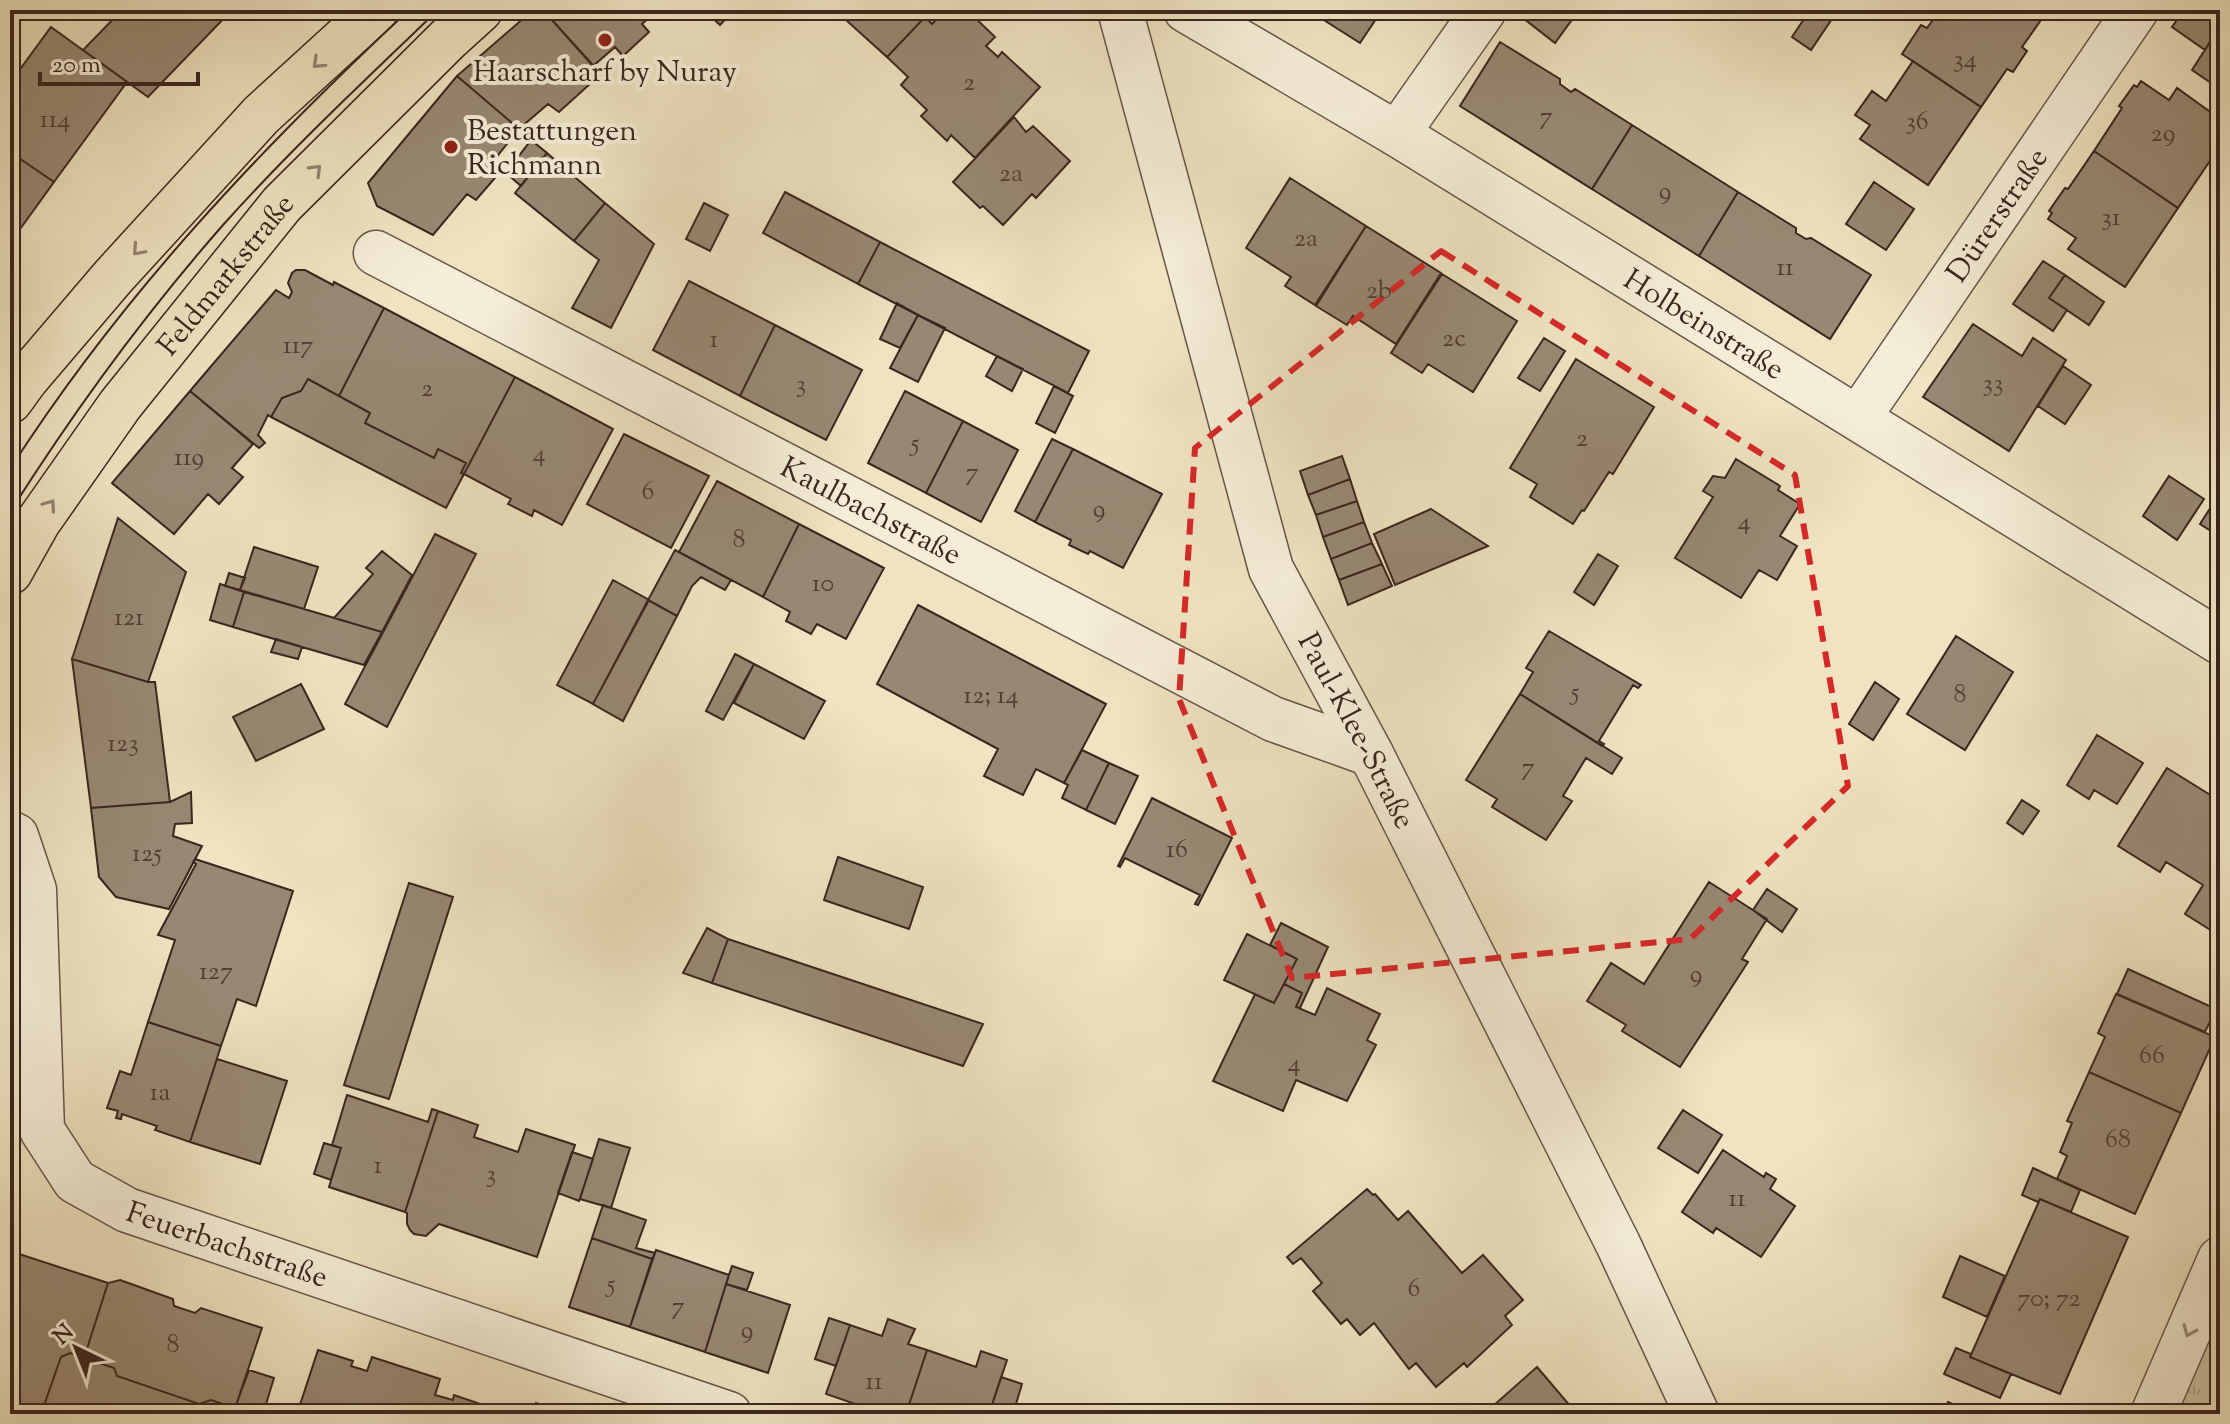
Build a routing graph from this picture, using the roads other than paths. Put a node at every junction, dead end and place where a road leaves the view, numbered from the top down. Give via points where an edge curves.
1 (376, 10) edge
2 (480, 10) edge
3 (1120, 10) edge
4 (1186, 10) edge
5 (1484, 10) edge
6 (2136, 10) edge
7 (1397, 134) junction
8 (376, 253) dead end
9 (10, 401) edge
10 (1858, 418) junction
11 (10, 572) edge
12 (2220, 642) edge
13 (1371, 754) junction
14 (10, 833) edge
15 (26, 1124) edge
16 (2220, 1259) edge
17 (729, 1414) edge
18 (1697, 1414) edge
19 (2153, 1414) edge

1 -> 9 main road via 261,115 113,277
11 -> 2 main road, Feldmarkstraße via 38,522 120,405 282,204
3 - 13 street, Paul-Klee-Straße via 1271,569
4 - 7 street, Holbeinstraße
5 - 7 street
6 - 10 street, Dürerstraße
7 - 10 street, Holbeinstraße
8 - 13 street, Kaulbachstraße via 1273,719
10 - 12 street, Holbeinstraße
13 - 18 street, Paul-Klee-Straße via 1618,1244
14 - 15 street, Feuerbachstraße via 16,836 34,890
15 - 17 street, Feuerbachstraße via 75,1181 127,1210
16 -> 19 street

